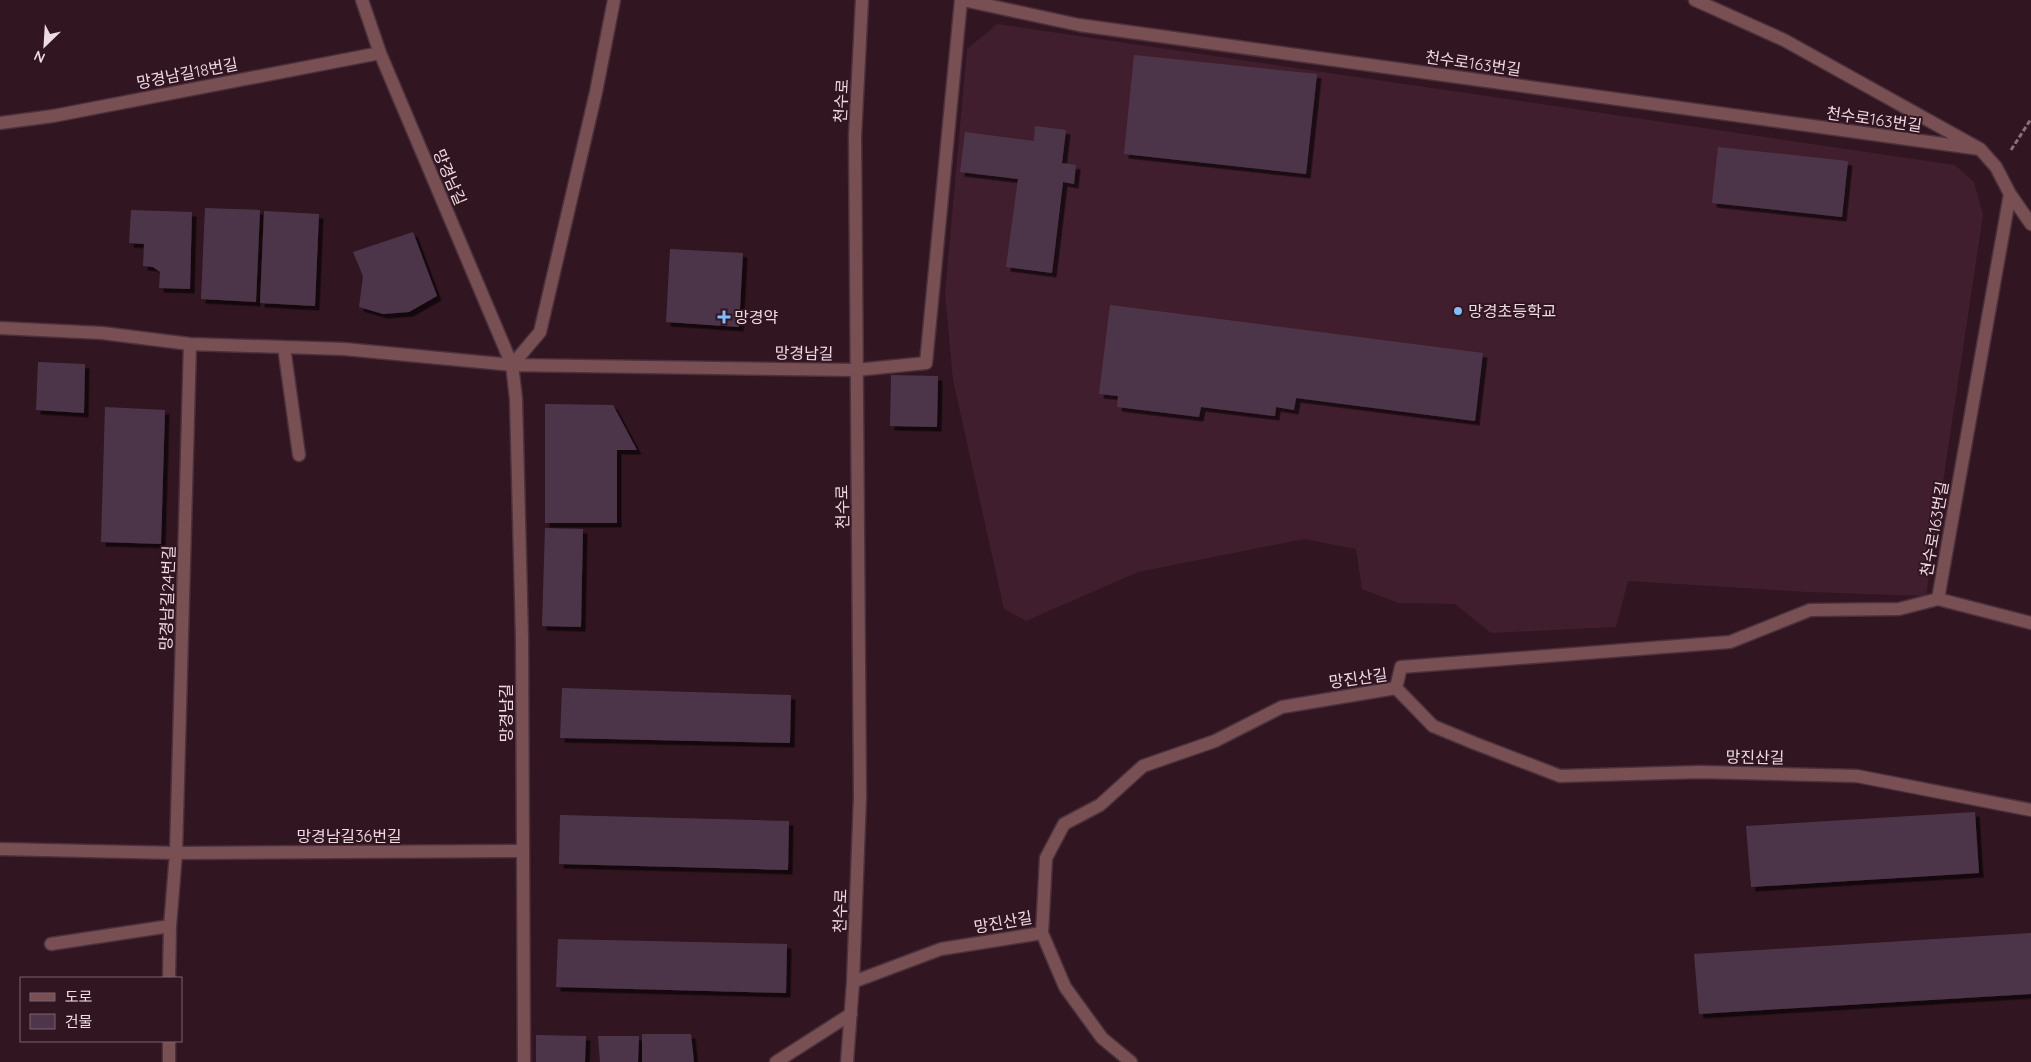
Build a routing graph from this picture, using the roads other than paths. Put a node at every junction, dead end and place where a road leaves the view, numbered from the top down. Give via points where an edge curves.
1 (362, 0) edge
2 (614, 0) edge
3 (862, 0) edge
4 (962, 0) edge
5 (1695, 0) edge
6 (380, 53) junction
7 (0, 123) edge
8 (1980, 149) junction
9 (2010, 194) junction
10 (2031, 224) edge
11 (0, 328) edge
12 (190, 344) junction
13 (284, 347) junction
14 (512, 365) junction
15 (856, 370) junction
16 (299, 455) dead end
17 (1938, 599) junction
18 (2031, 623) edge
19 (1396, 688) junction
20 (2031, 810) edge
21 (0, 849) edge
22 (523, 851) junction
23 (176, 853) junction
24 (170, 926) junction
25 (1042, 933) junction
26 (51, 944) dead end
27 (169, 977) edge
28 (853, 982) junction
29 (851, 1014) junction
30 (169, 1042) edge
31 (169, 1062) edge
32 (524, 1062) edge
33 (776, 1062) edge
34 (846, 1062) edge
35 (1131, 1062) edge

1 - 6 street, 망경남길
2 - 14 street via 540,332
3 - 15 street, 천수로 via 855,136
4 - 8 street, 천수로163번길 via 1079,25
4 - 15 street, 망경남길 via 926,363
5 - 8 street, 천수로163번길 via 1784,40
6 - 7 street, 망경남길18번길 via 53,116
6 - 14 street, 망경남길
8 - 9 street, 천수로163번길 via 1996,167
9 - 10 street
9 - 17 street, 천수로163번길
11 - 12 street via 102,333
12 - 13 street
12 - 23 street, 망경남길24번길
13 - 14 street via 344,349
13 - 16 street
14 - 15 street, 망경남길
14 - 22 street, 망경남길 via 516,398 522,638
15 - 28 street, 천수로 via 860,796
17 - 18 street
17 - 19 street via 1899,609 1810,610 1730,642 1401,667
19 - 20 street, 망진산길 via 1433,726 1560,776 1700,772 1857,776
19 - 25 street, 망진산길 via 1282,707 1215,741 1143,766 1100,805 1064,824 1046,858
21 - 23 street, 망경남길36번길
22 - 23 street, 망경남길36번길
22 - 32 street, 망경남길
23 - 24 street
24 - 26 street
24 - 27 street
25 - 28 street, 망진산길 via 941,949
25 - 35 street via 1065,988 1102,1038
28 - 29 street, 천수로
29 - 33 street
29 - 34 street, 천수로
30 - 31 street

